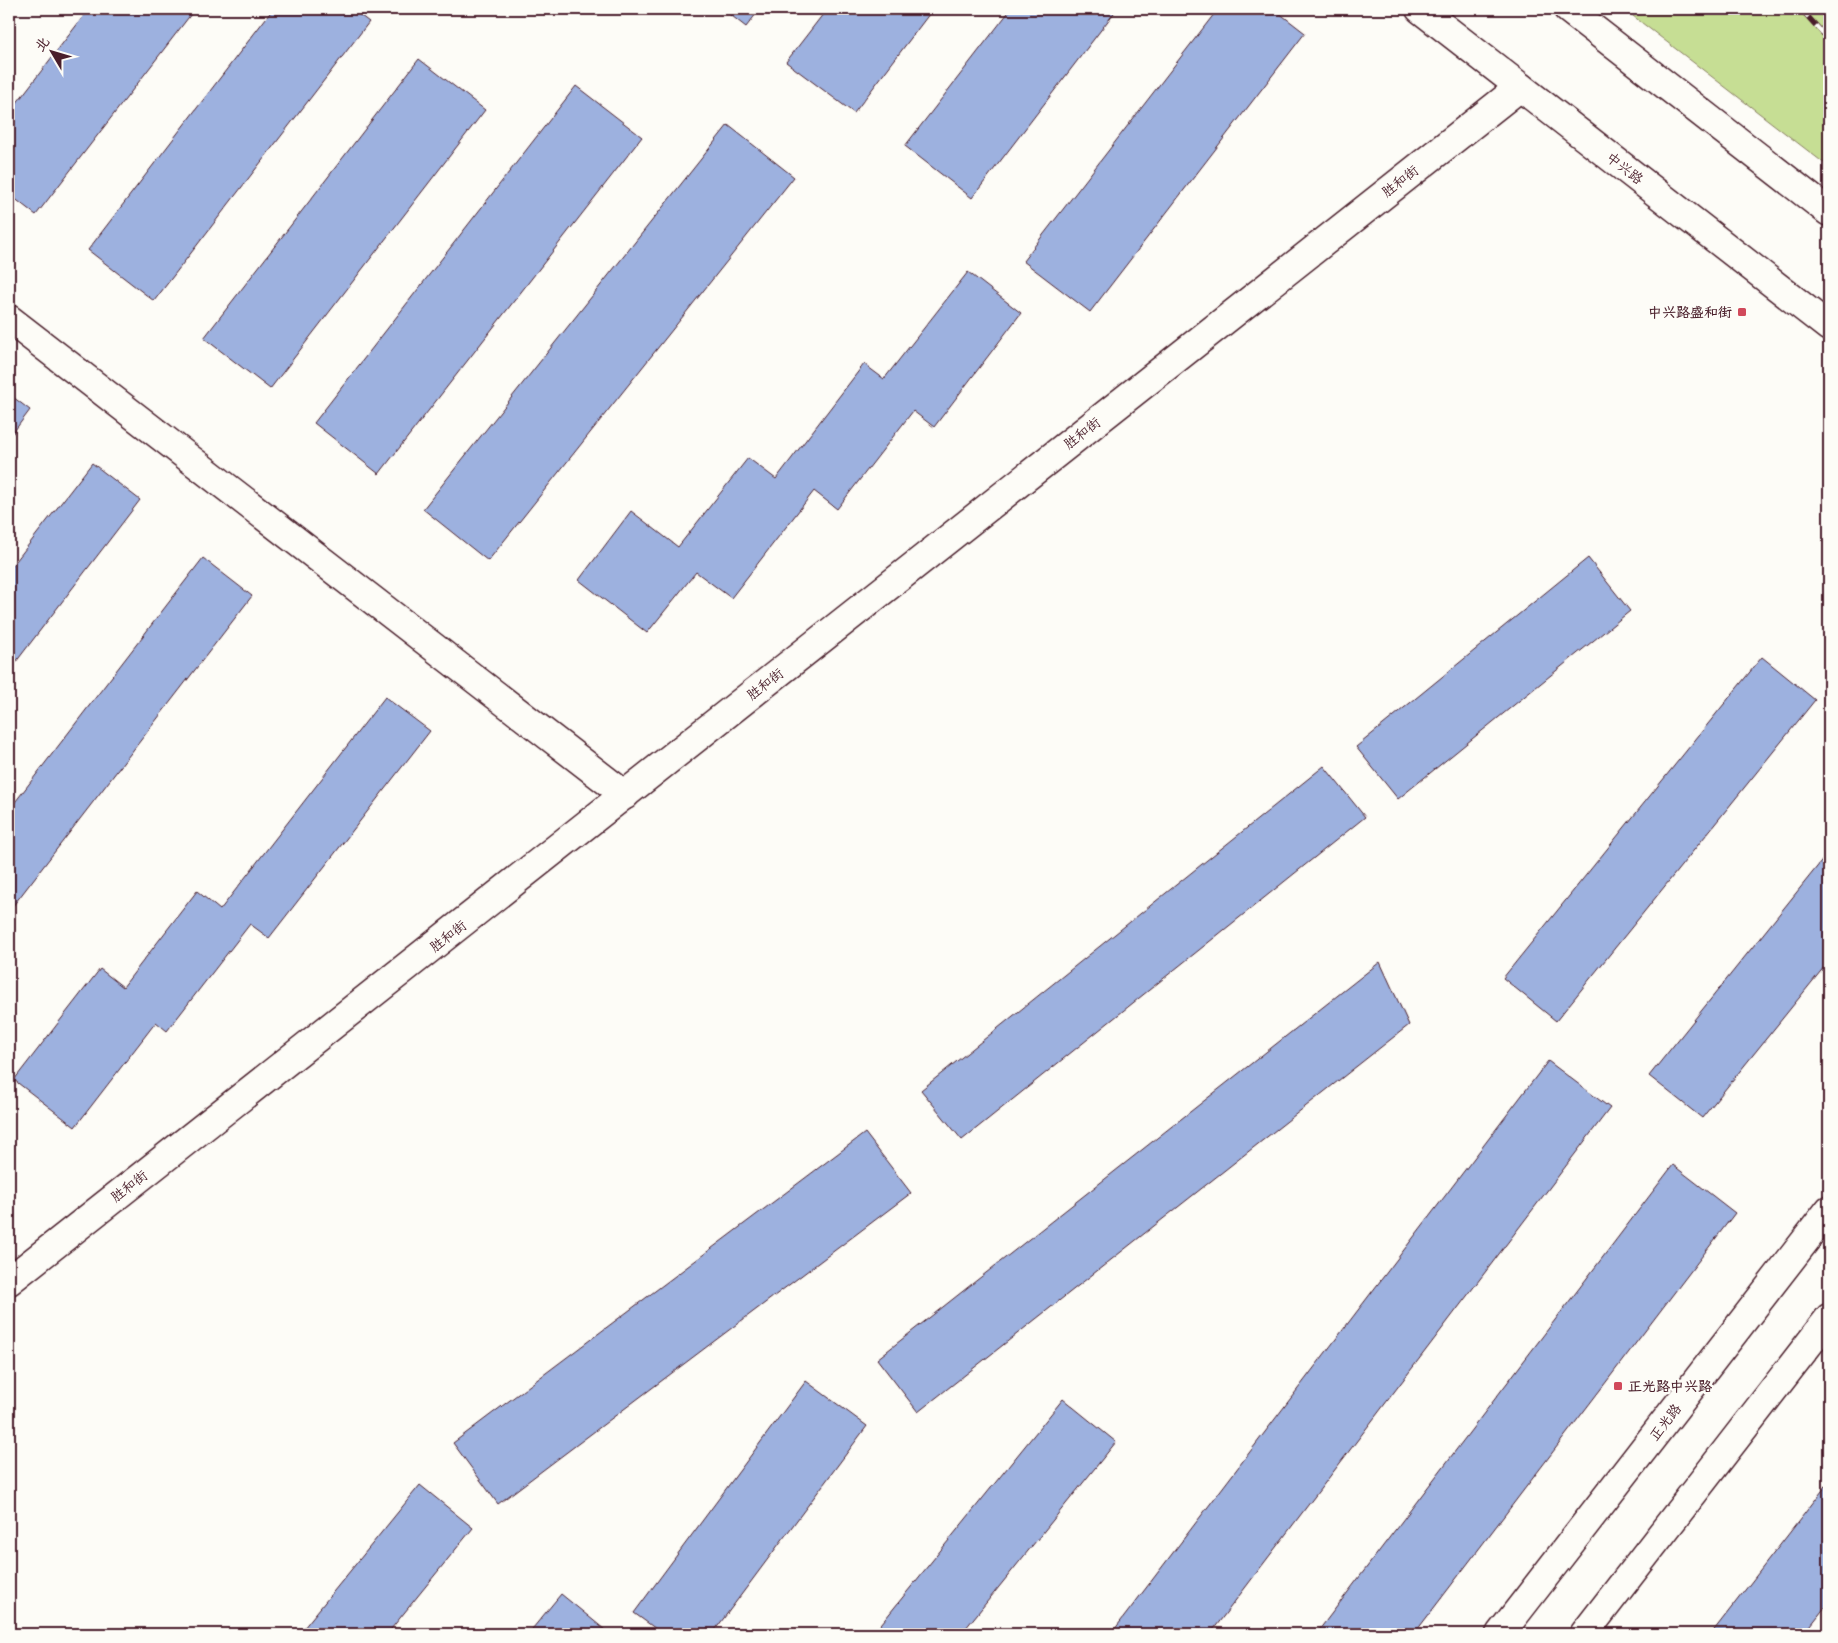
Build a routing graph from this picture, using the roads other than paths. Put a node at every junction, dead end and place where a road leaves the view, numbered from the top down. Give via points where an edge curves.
1 (1420, 9) edge
2 (1568, 9) edge
3 (1520, 86) junction
4 (1829, 212) edge
5 (9, 320) edge
6 (1829, 327) edge
7 (625, 795) junction
8 (1829, 1210) edge
9 (9, 1281) edge
10 (1829, 1318) edge
11 (1500, 1634) edge
12 (1584, 1634) edge

1 - 3 street, 中兴路
2 - 4 street
3 - 6 street, 中兴路
3 - 7 street, 胜和街
5 - 7 street
7 - 9 street, 胜和街
8 - 11 street, 正光路
10 - 12 street

